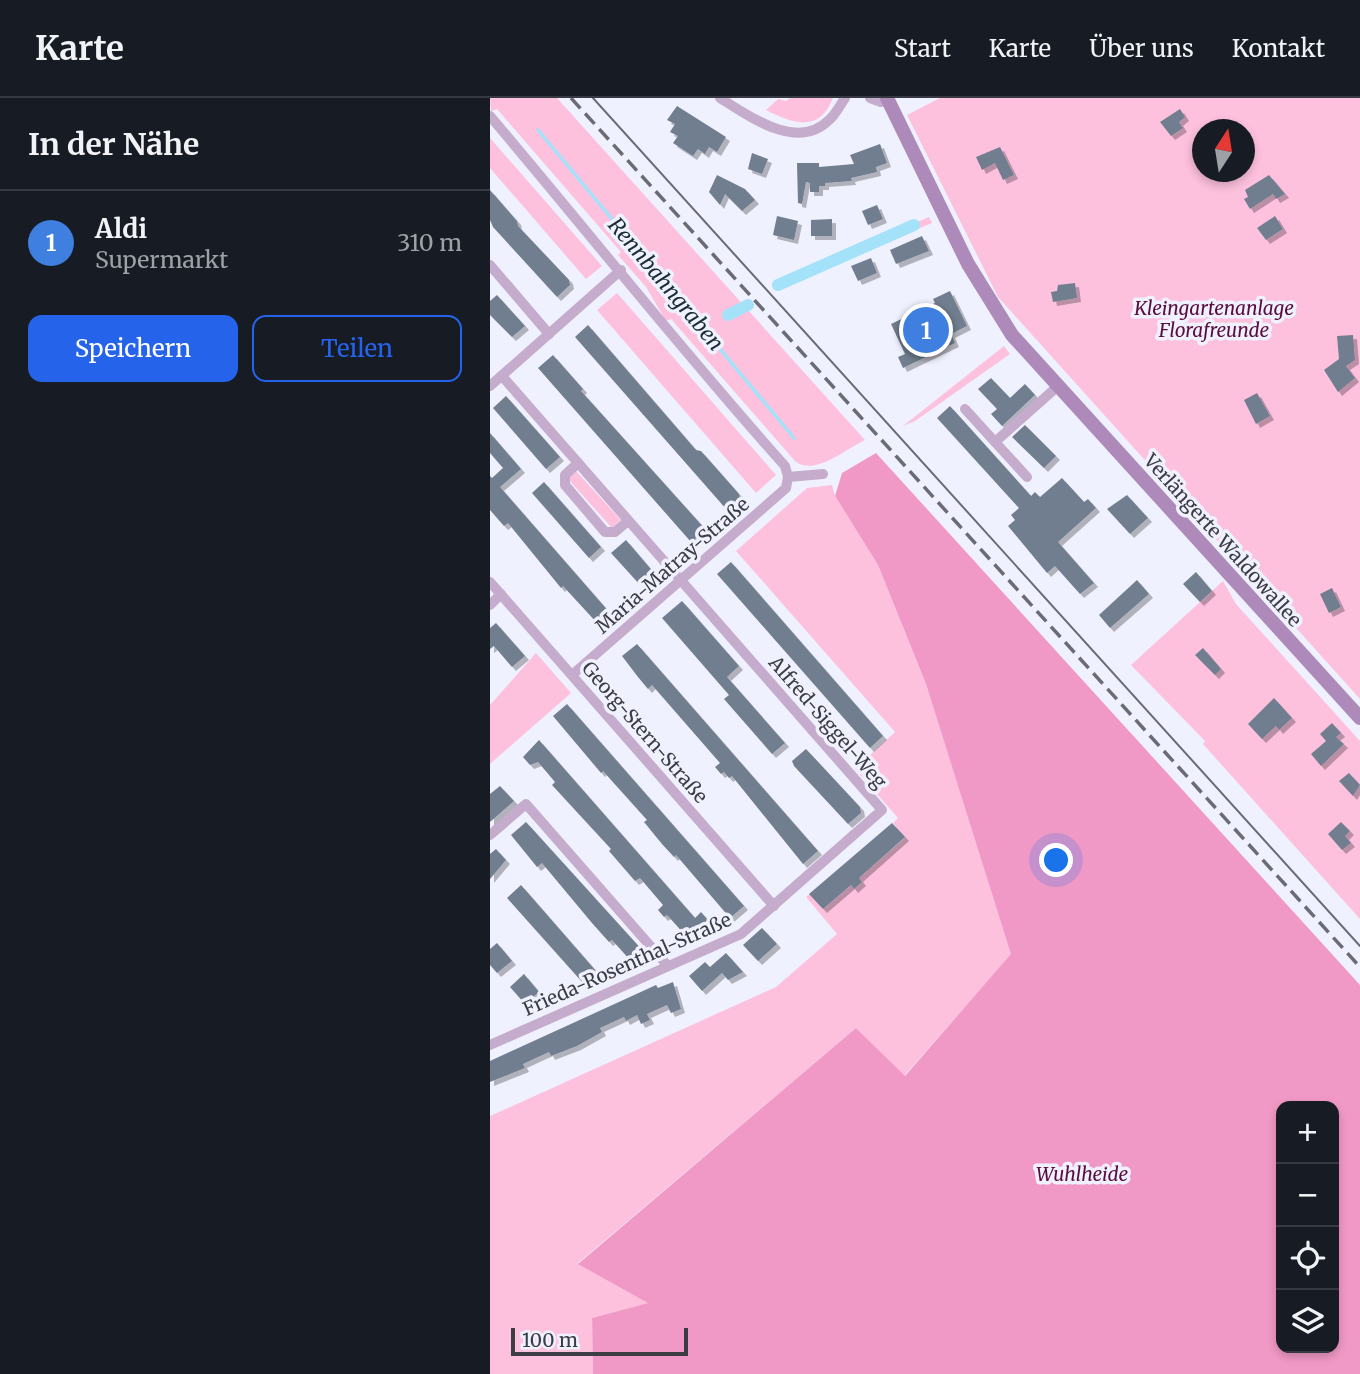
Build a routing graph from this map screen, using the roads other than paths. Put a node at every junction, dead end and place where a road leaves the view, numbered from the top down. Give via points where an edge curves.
1 (720, 98) edge
2 (845, 98) edge
3 (870, 98) edge
4 (887, 99) edge
5 (490, 116) edge
6 (490, 265) edge
7 (621, 270) junction
8 (549, 334) junction
9 (502, 376) junction
10 (490, 386) edge
11 (1058, 386) junction
12 (965, 409) dead end
13 (995, 442) junction
14 (578, 463) junction
15 (823, 474) dead end
16 (788, 477) junction
17 (1027, 477) dead end
18 (628, 521) junction
19 (680, 580) junction
20 (490, 582) edge
21 (501, 594) junction
22 (490, 605) edge
23 (572, 675) junction
24 (1360, 718) edge
25 (490, 835) edge
26 (774, 906) junction
27 (667, 965) junction
28 (490, 1045) edge

1 - 2 street via 771,127 796,132 828,122
3 - 4 street
4 - 11 street, Verlängerte Waldowallee via 983,292 1012,335
5 - 7 street
6 - 8 street
7 - 8 street
7 - 16 street via 656,320 785,466
8 - 9 street
9 - 10 street
9 - 14 street
11 - 13 street
11 - 24 street, Verlängerte Waldowallee
12 - 13 street
13 - 17 street
14 - 18 street
14 - 18 street via 565,475 565,485 605,532 615,532
15 - 16 street
16 - 19 street, Maria-Matray-Straße via 786,488
18 - 19 street
19 - 23 street, Maria-Matray-Straße
19 - 26 street, Alfred-Siggel-Weg via 882,810
20 - 21 street, Georg-Stern-Straße
21 - 22 street
21 - 23 street, Georg-Stern-Straße
23 - 26 street, Georg-Stern-Straße
25 - 27 street via 526,804
26 - 27 street, Frieda-Rosenthal-Straße via 741,934
27 - 28 street, Frieda-Rosenthal-Straße

